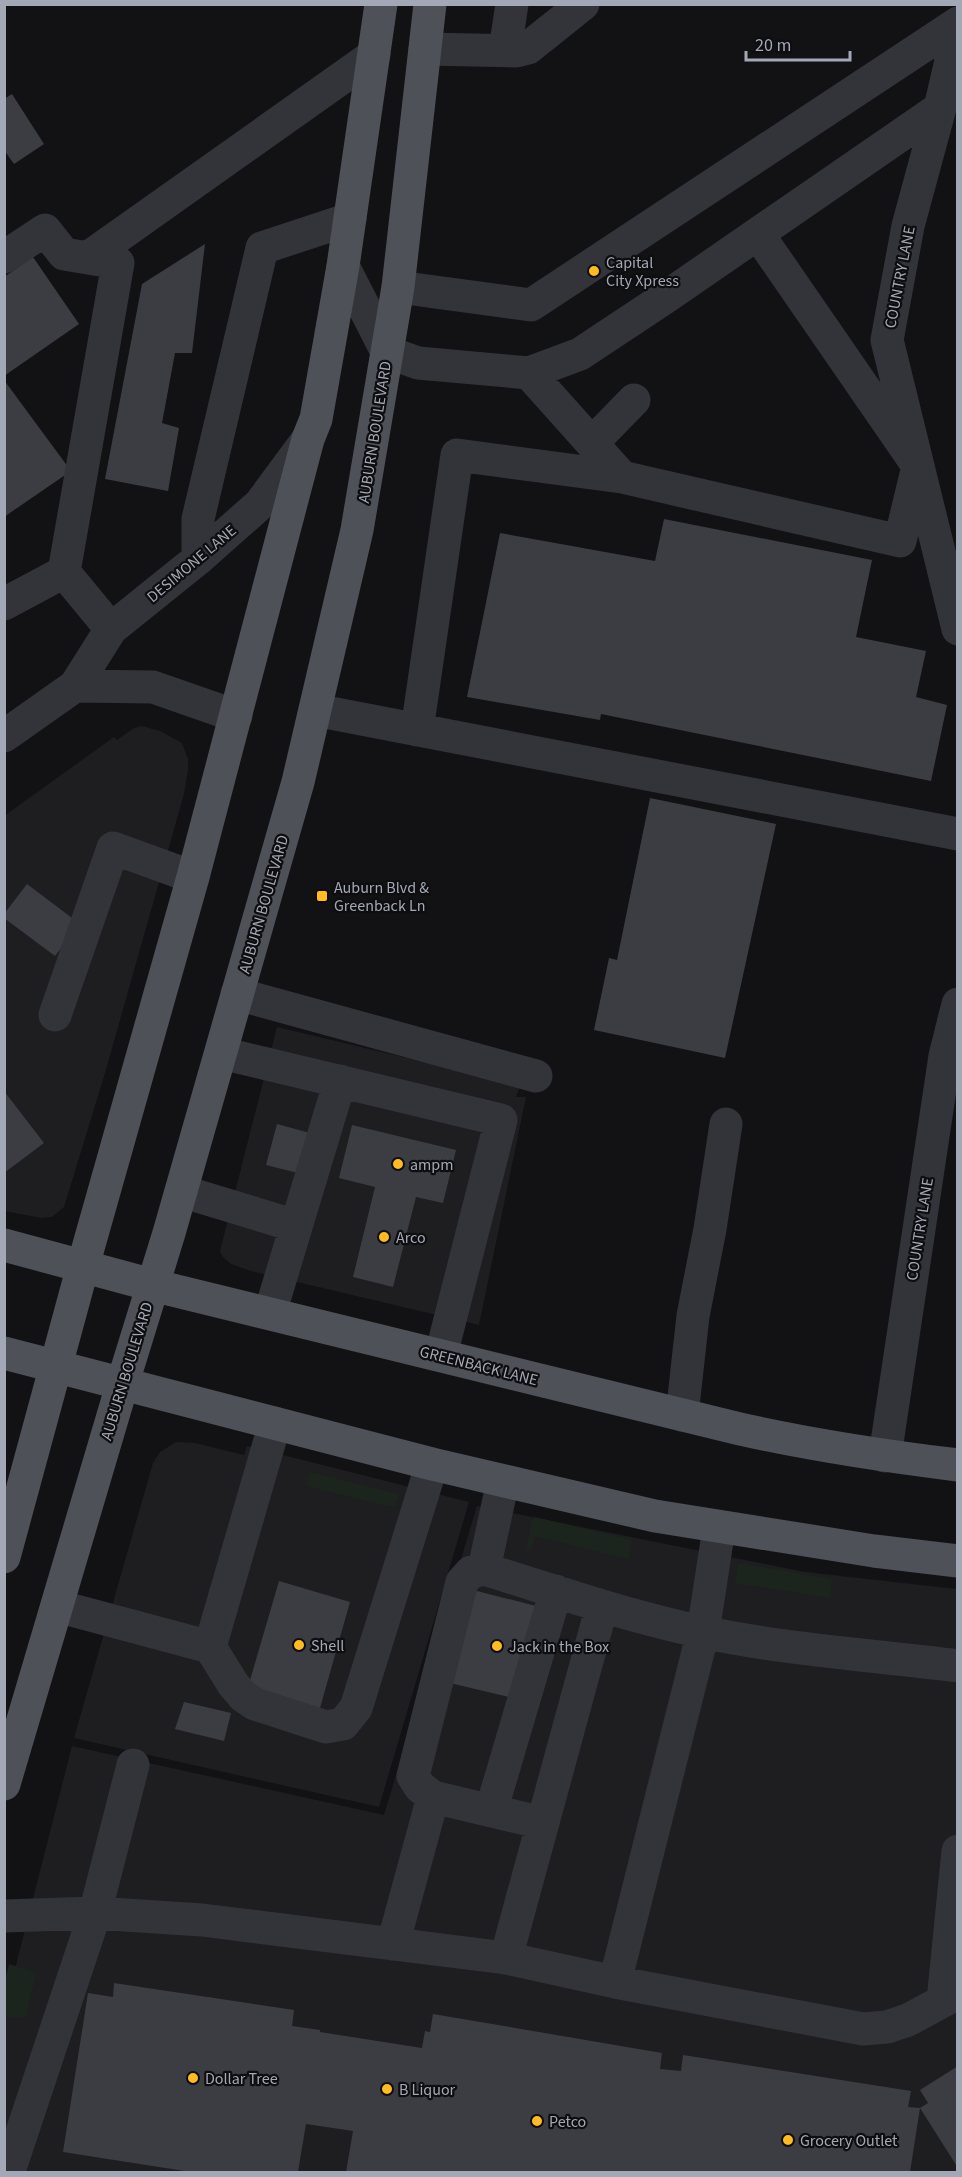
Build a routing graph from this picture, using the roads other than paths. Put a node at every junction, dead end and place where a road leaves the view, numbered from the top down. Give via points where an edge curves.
1 (381, 4) edge
2 (430, 4) edge
3 (512, 4) edge
4 (583, 4) edge
5 (957, 23) edge
6 (957, 31) edge
7 (425, 49) junction
8 (505, 50) junction
9 (374, 55) junction
10 (940, 108) junction
11 (350, 219) junction
12 (758, 234) junction
13 (4, 256) edge
14 (89, 257) junction
15 (343, 266) junction
16 (398, 287) junction
17 (387, 352) junction
18 (529, 373) junction
19 (634, 400) dead end
20 (308, 439) junction
21 (592, 443) junction
22 (918, 466) junction
23 (622, 477) junction
24 (198, 559) junction
25 (64, 572) junction
26 (4, 604) edge
27 (111, 628) junction
28 (957, 629) edge
29 (75, 686) junction
30 (315, 711) junction
31 (236, 716) junction
32 (417, 730) junction
33 (4, 736) edge
34 (957, 834) edge
35 (193, 877) junction
36 (237, 994) junction
37 (957, 1004) edge
38 (55, 1016) dead end
39 (221, 1053) junction
40 (536, 1076) dead end
41 (340, 1081) junction
42 (726, 1124) dead end
43 (181, 1191) junction
44 (296, 1226) junction
45 (4, 1245) edge
46 (83, 1266) junction
47 (152, 1285) junction
48 (270, 1313) junction
49 (4, 1353) edge
50 (441, 1355) junction
51 (56, 1366) junction
52 (123, 1382) junction
53 (682, 1415) junction
54 (275, 1423) junction
55 (885, 1456) junction
56 (432, 1464) junction
57 (957, 1465) edge
58 (503, 1481) junction
59 (719, 1528) junction
60 (4, 1557) edge
61 (957, 1561) edge
62 (484, 1569) junction
63 (556, 1591) junction
64 (602, 1605) junction
65 (57, 1606) junction
66 (703, 1632) junction
67 (210, 1647) junction
68 (957, 1666) edge
69 (133, 1765) dead end
70 (4, 1784) edge
71 (433, 1797) junction
72 (491, 1811) junction
73 (543, 1823) junction
74 (957, 1851) edge
75 (955, 1883) edge
76 (94, 1913) junction
77 (4, 1916) edge
78 (393, 1944) junction
79 (506, 1958) junction
80 (615, 1982) junction
81 (953, 1996) edge
82 (9, 2171) edge

1 - 9 main road
2 - 7 main road, AUBURN BOULEVARD
3 - 8 street
4 - 8 street via 528,48
5 - 16 street via 531,305
6 - 10 street, COUNTRY LANE
7 - 8 street
7 - 16 main road, AUBURN BOULEVARD
9 - 11 main road
9 - 14 street
10 - 12 street
10 - 22 street, COUNTRY LANE via 908,226 887,340
11 - 15 main road
11 - 24 street via 262,248 198,519
12 - 18 street via 580,354
12 - 22 street
13 - 14 street via 45,230 64,254
14 - 25 street via 118,262
15 - 17 street
15 - 20 main road via 316,419
16 - 17 main road, AUBURN BOULEVARD
17 - 18 street via 418,363
17 - 30 main road, AUBURN BOULEVARD via 357,530
18 - 21 street
19 - 21 street
20 - 24 street, DESIMONE LANE via 260,504
20 - 31 main road
21 - 23 street
22 - 23 street via 900,542
22 - 28 street, COUNTRY LANE
23 - 32 street via 457,455
24 - 27 street, DESIMONE LANE
25 - 26 street
25 - 27 street
27 - 29 street, DESIMONE LANE
29 - 31 street via 153,687
29 - 33 street, DESIMONE LANE
30 - 32 street
30 - 36 main road, AUBURN BOULEVARD
31 - 35 main road
32 - 34 street
35 - 38 street via 113,848
35 - 46 main road
36 - 39 main road, AUBURN BOULEVARD
36 - 40 street
37 - 55 street, COUNTRY LANE via 945,1056
39 - 41 street
39 - 43 main road, AUBURN BOULEVARD
41 - 44 street
41 - 50 street via 501,1119
42 - 53 street via 693,1316
43 - 44 street
43 - 47 main road, AUBURN BOULEVARD
44 - 48 street
45 - 46 main road, GREENBACK LANE
46 - 47 main road, GREENBACK LANE
46 - 51 main road
47 - 48 main road, GREENBACK LANE
47 - 52 main road, AUBURN BOULEVARD
48 - 50 main road, GREENBACK LANE
49 - 51 main road
50 - 53 main road, GREENBACK LANE
51 - 52 main road
51 - 60 main road
52 - 54 main road
52 - 65 main road, AUBURN BOULEVARD
53 - 55 main road, GREENBACK LANE via 788,1440
54 - 56 main road
54 - 67 street
55 - 57 main road, GREENBACK LANE
56 - 58 main road
56 - 67 street via 356,1708 344,1724 326,1727 255,1704 233,1684
58 - 59 main road
58 - 62 street
59 - 61 main road
59 - 66 street
62 - 63 street
62 - 71 street via 471,1572 462,1582 413,1776
63 - 64 street
63 - 72 street
64 - 66 street
64 - 73 street
65 - 67 street
65 - 70 main road, AUBURN BOULEVARD
66 - 68 street
66 - 80 street
69 - 76 street
71 - 72 street
71 - 78 street
72 - 73 street
73 - 79 street
74 - 75 street
75 - 81 street via 944,1991
76 - 77 street
76 - 78 street via 202,1920
76 - 82 street
78 - 79 street
79 - 80 street
80 - 81 street via 863,2029 908,2020

